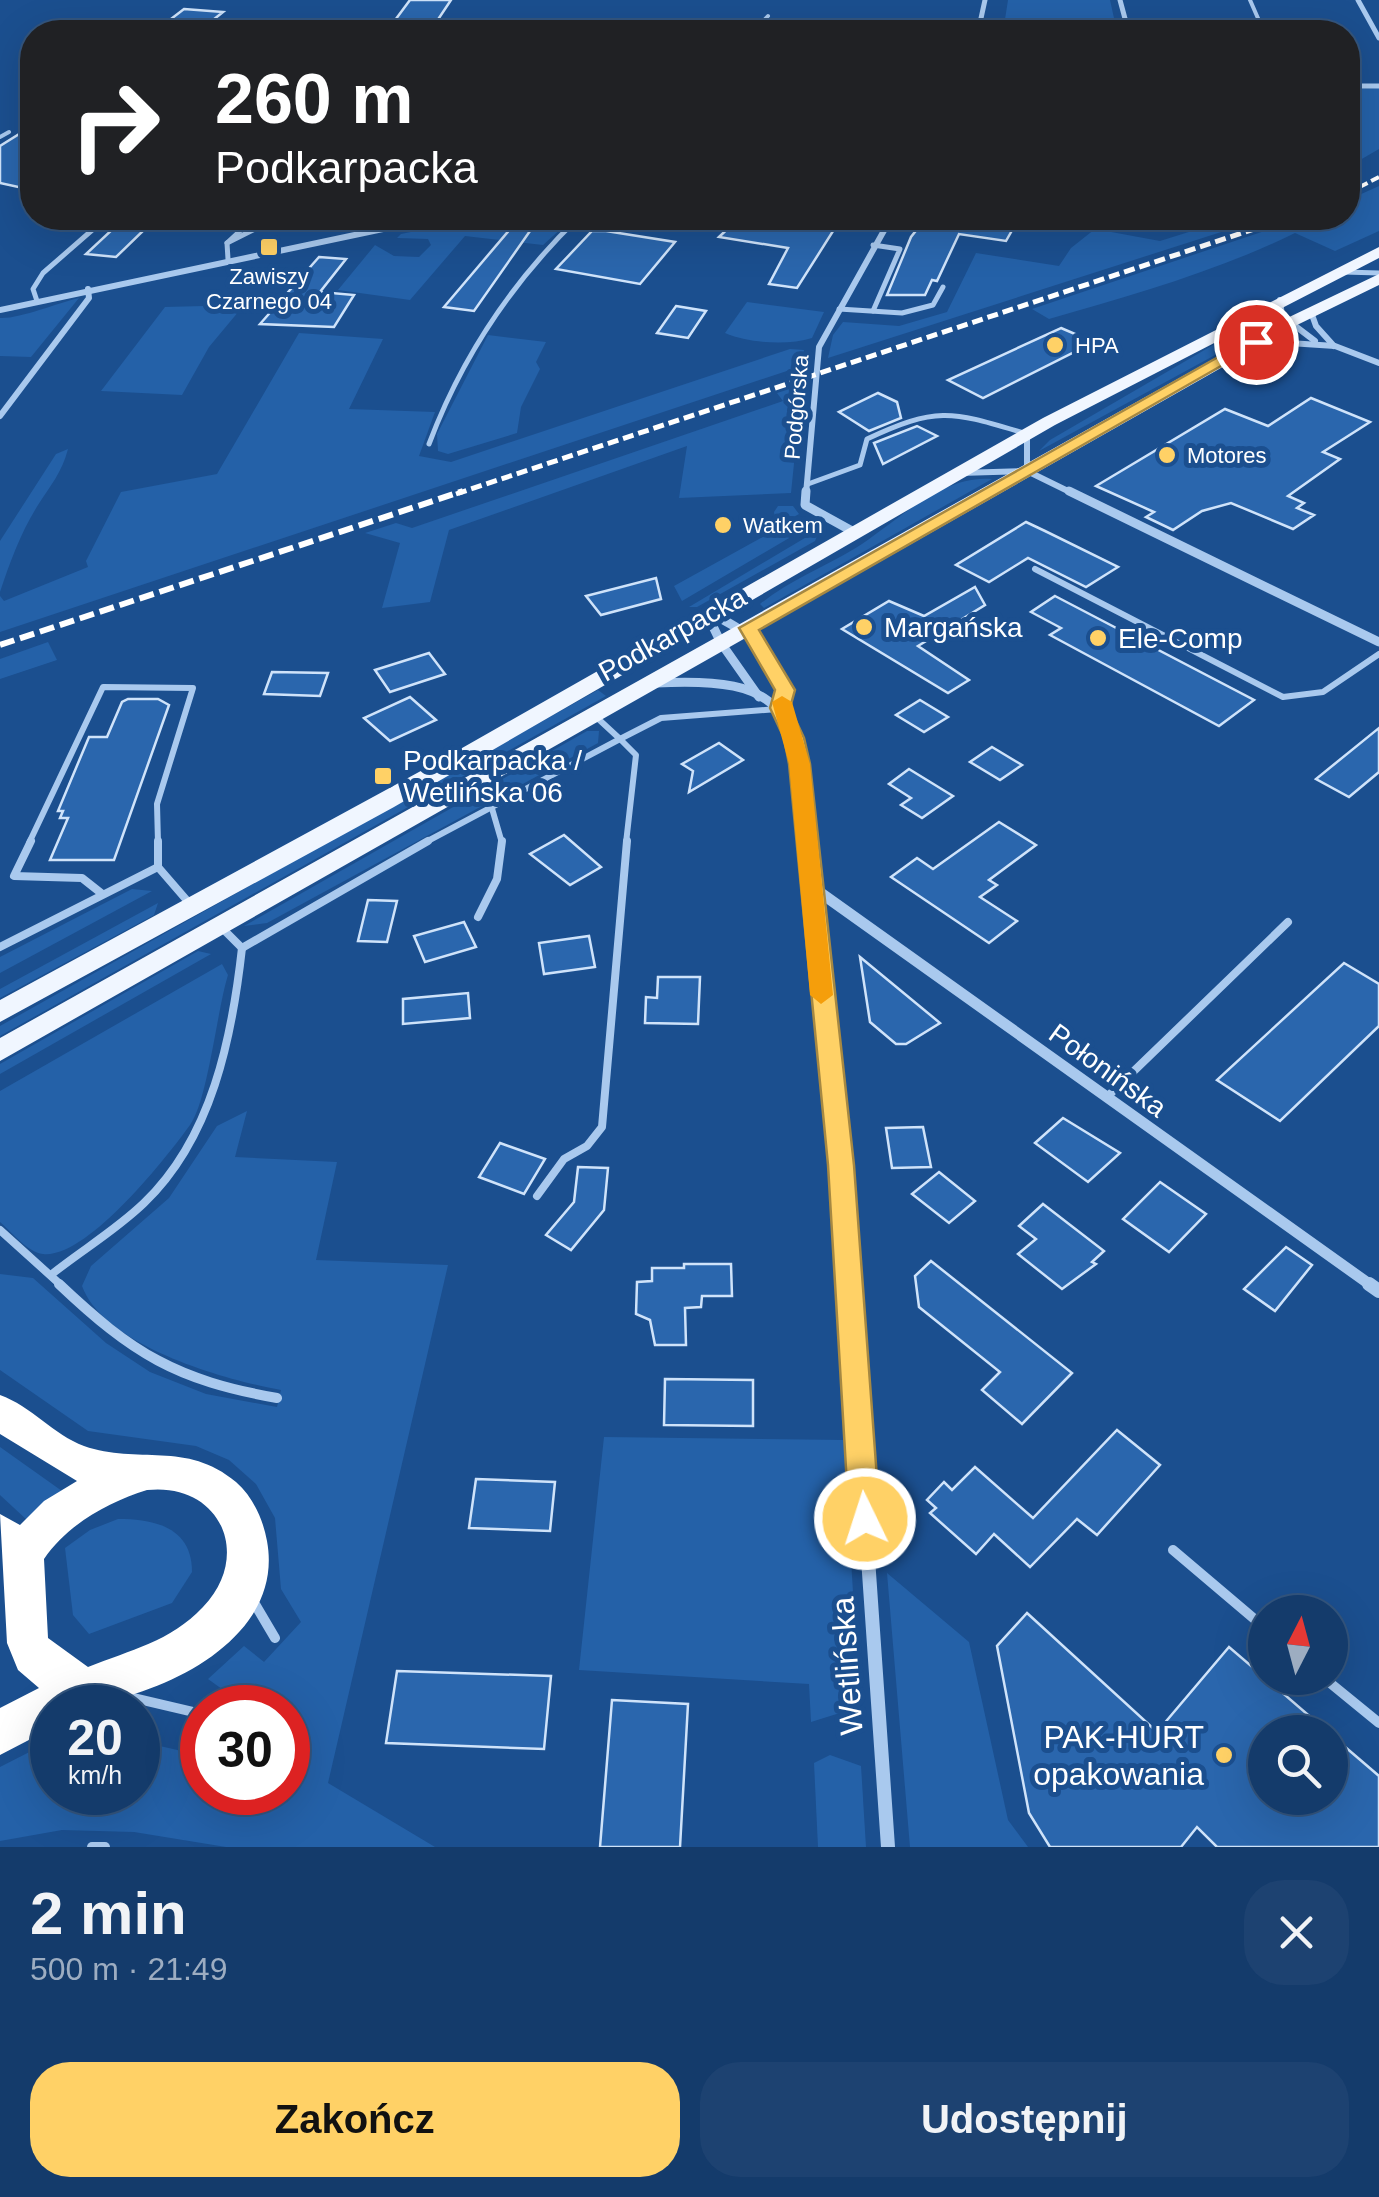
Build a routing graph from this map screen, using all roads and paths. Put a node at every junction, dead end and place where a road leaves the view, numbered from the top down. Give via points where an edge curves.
1 (1358, 0) edge
2 (768, 16) dead end
3 (764, 20) edge
4 (1379, 38) edge
5 (10, 132) dead end
6 (0, 138) edge
7 (92, 230) edge
8 (242, 230) edge
9 (254, 230) edge
10 (364, 230) edge
11 (566, 230) edge
12 (883, 230) edge
13 (228, 243) junction
14 (872, 245) junction
15 (1379, 252) edge
16 (228, 259) junction
17 (1334, 273) junction
18 (1379, 276) edge
19 (943, 287) dead end
20 (88, 289) junction
21 (1280, 300) junction
22 (36, 301) junction
23 (839, 308) junction
24 (0, 310) edge
25 (873, 311) junction
26 (1311, 312) junction
27 (1289, 323) junction
28 (1256, 342) junction
29 (1322, 344) junction
30 (1335, 346) junction
31 (1376, 360) edge
32 (0, 416) edge
33 (1027, 434) junction
34 (429, 444) dead end
35 (1027, 471) junction
36 (955, 474) junction
37 (808, 484) junction
38 (852, 531) junction
39 (1035, 569) dead end
40 (707, 613) junction
41 (748, 628) junction
42 (721, 642) junction
43 (1379, 642) edge
44 (1379, 654) edge
45 (650, 683) junction
46 (760, 698) junction
47 (780, 708) junction
48 (594, 715) junction
49 (620, 739) junction
50 (490, 805) junction
51 (158, 867) junction
52 (812, 886) junction
53 (102, 893) junction
54 (192, 906) junction
55 (478, 917) dead end
56 (1288, 922) dead end
57 (220, 926) junction
58 (0, 947) edge
59 (242, 948) junction
60 (0, 1012) edge
61 (0, 1051) edge
62 (1107, 1097) junction
63 (537, 1196) dead end
64 (0, 1230) edge
65 (52, 1274) junction
66 (1379, 1291) edge
67 (277, 1398) dead end
68 (0, 1412) edge
69 (146, 1472) junction
70 (12, 1546) edge
71 (1172, 1550) dead end
72 (245, 1577) junction
73 (1248, 1614) edge
74 (11, 1631) edge
75 (276, 1638) dead end
76 (80, 1685) edge
77 (96, 1685) edge
78 (1345, 1695) edge
79 (30, 1717) edge
80 (1379, 1723) edge
81 (0, 1733) edge
82 (92, 1847) edge
83 (106, 1847) edge
84 (888, 1847) edge

1 - 4 street
2 - 3 lane
5 - 6 lane
7 - 22 lane via 43,272 33,289
8 - 13 lane
9 - 13 lane
10 - 16 street
11 - 34 lane via 466,356
12 - 14 street, Podgórska
13 - 16 lane
14 - 23 street, Podgórska
14 - 25 lane via 900,249
15 - 17 main road, Podkarpacka
16 - 20 street
17 - 18 lane
17 - 21 main road, Podkarpacka
18 - 26 main road, Podkarpacka
19 - 25 lane via 933,306
20 - 22 street
20 - 32 street via 88,298
21 - 27 street
21 - 33 main road, Podkarpacka
22 - 24 street
23 - 25 lane
23 - 37 street, Podgórska via 814,362
26 - 27 main road, Podkarpacka
26 - 30 street
27 - 28 main road, Podkarpacka
27 - 29 street
28 - 29 street
28 - 35 main road, Podkarpacka
29 - 30 street
30 - 31 street
33 - 35 street
33 - 36 main road, Podkarpacka
33 - 37 lane via 972,415 918,414 867,439 860,465
35 - 36 street
35 - 41 main road, Podkarpacka
35 - 43 street
36 - 38 main road, Podkarpacka
37 - 38 street, Podgórska via 805,505
38 - 40 main road, Podkarpacka
39 - 44 lane via 1283,697 1324,695
40 - 41 street
40 - 42 street
40 - 54 main road, Podkarpacka
41 - 42 main road, Podkarpacka
41 - 47 street, Wetlińska via 785,690
42 - 45 main road, Podkarpacka
42 - 46 street
45 - 46 street via 700,682
45 - 48 main road, Podkarpacka
46 - 47 street
47 - 49 lane via 672,716
47 - 52 street, Wetlińska via 799,764
48 - 49 lane
48 - 57 main road, Podkarpacka
49 - 50 lane
49 - 63 lane via 636,755 613,963 607,1102 602,1127 587,1146 564,1158
50 - 55 lane via 502,832 497,873
50 - 59 lane
51 - 53 lane
51 - 53 lane via 157,804 194,688 103,687 14,876 82,878
51 - 54 lane
52 - 62 street, Połonińska
52 - 84 street, Wetlińska via 841,1165
53 - 58 lane
54 - 60 main road, Podkarpacka
56 - 62 lane
57 - 59 lane
57 - 61 main road, Podkarpacka
59 - 65 lane via 201,1126 153,1194
62 - 66 street, Połonińska
64 - 65 lane
65 - 67 lane via 94,1318 148,1356 206,1385
68 - 69 highway via 76,1463
69 - 70 highway via 64,1510 34,1538
69 - 72 highway via 189,1476 234,1506 246,1532
70 - 74 highway
71 - 73 lane
72 - 75 lane via 256,1610
72 - 77 highway via 243,1589 204,1636 174,1658
74 - 76 highway via 46,1670
78 - 80 lane
79 - 81 highway
82 - 83 lane

